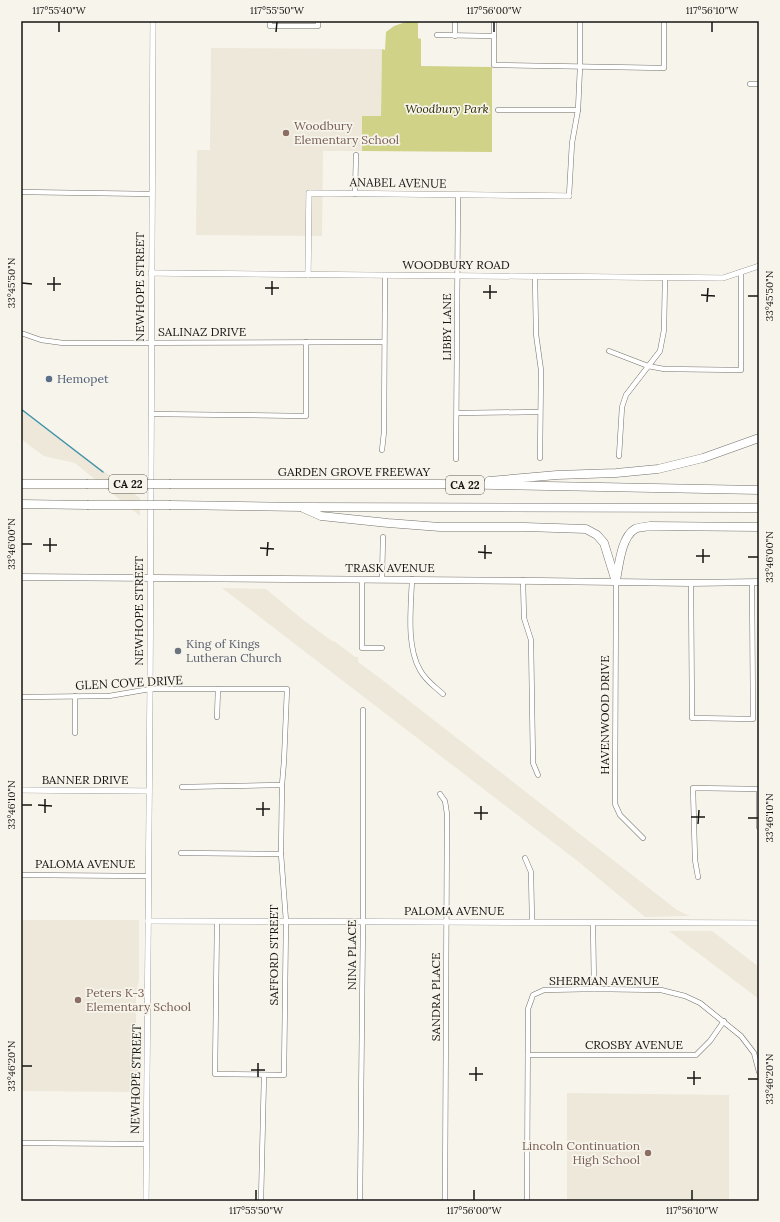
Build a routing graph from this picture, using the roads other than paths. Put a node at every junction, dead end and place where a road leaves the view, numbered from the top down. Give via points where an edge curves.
1 (153, 21) edge
2 (455, 21) edge
3 (494, 21) edge
4 (580, 21) edge
5 (664, 21) edge
6 (270, 24) edge
7 (318, 24) edge
8 (437, 35) dead end
9 (455, 36) junction
10 (494, 36) junction
11 (580, 67) junction
12 (750, 84) dead end
13 (759, 84) edge
14 (498, 110) dead end
15 (578, 110) junction
16 (356, 155) dead end
17 (21, 192) edge
18 (152, 194) junction
19 (355, 194) junction
20 (458, 195) junction
21 (569, 196) joint
22 (759, 266) edge
23 (741, 272) junction
24 (151, 273) junction
25 (308, 274) junction
26 (385, 275) junction
27 (457, 275) junction
28 (535, 276) junction
29 (665, 278) junction
30 (21, 333) edge
31 (151, 342) junction
32 (306, 342) junction
33 (384, 342) junction
34 (609, 351) dead end
35 (648, 366) junction
36 (540, 412) junction
37 (457, 413) junction
38 (151, 414) junction
39 (759, 438) edge
40 (382, 450) dead end
41 (619, 456) dead end
42 (456, 458) dead end
43 (540, 458) dead end
44 (21, 484) edge
45 (440, 484) junction
46 (759, 490) edge
47 (21, 504) edge
48 (301, 507) junction
49 (759, 508) edge
50 (759, 527) edge
51 (383, 537) dead end
52 (21, 577) edge
53 (150, 578) junction
54 (362, 579) junction
55 (382, 579) junction
56 (412, 579) junction
57 (523, 580) junction
58 (616, 582) junction
59 (756, 582) edge
60 (691, 583) junction
61 (382, 648) dead end
62 (150, 689) junction
63 (218, 689) junction
64 (287, 689) joint
65 (443, 694) dead end
66 (75, 696) junction
67 (21, 697) edge
68 (362, 710) dead end
69 (217, 717) dead end
70 (75, 733) dead end
71 (538, 775) dead end
72 (282, 785) junction
73 (182, 787) dead end
74 (21, 790) edge
75 (148, 791) junction
76 (440, 794) dead end
77 (759, 827) edge
78 (643, 838) dead end
79 (181, 853) dead end
80 (281, 854) junction
81 (525, 858) dead end
82 (21, 875) edge
83 (148, 876) junction
84 (698, 877) dead end
85 (148, 921) junction
86 (217, 921) junction
87 (286, 921) junction
88 (363, 922) junction
89 (447, 922) junction
90 (532, 922) junction
91 (593, 923) junction
92 (759, 923) edge
93 (594, 989) junction
94 (724, 1021) junction
95 (528, 1055) junction
96 (759, 1072) edge
97 (264, 1075) junction
98 (21, 1143) edge
99 (146, 1144) junction
100 (146, 1201) edge
101 (261, 1201) edge
102 (360, 1201) edge
103 (445, 1201) edge
104 (527, 1201) edge

1 - 18 street, NEWHOPE STREET
2 - 9 street
3 - 10 street
4 - 11 street
5 - 11 street via 664,68
6 - 7 street
8 - 9 street
9 - 10 street
10 - 11 street via 494,65
11 - 15 street
12 - 13 street
14 - 15 street
15 - 21 street via 572,143
16 - 19 street
17 - 18 street
18 - 24 street, NEWHOPE STREET
19 - 20 street, ANABEL AVENUE
19 - 25 street, ANABEL AVENUE via 309,193
20 - 21 street, ANABEL AVENUE
20 - 27 street, LIBBY LANE
22 - 23 street, WOODBURY ROAD
23 - 29 street, WOODBURY ROAD via 723,278
23 - 35 street via 741,370 664,369
24 - 25 street, WOODBURY ROAD
24 - 31 street, NEWHOPE STREET
25 - 26 street, WOODBURY ROAD
26 - 27 street, WOODBURY ROAD
26 - 33 street
27 - 28 street, WOODBURY ROAD
27 - 37 street, LIBBY LANE
28 - 29 street, WOODBURY ROAD
28 - 36 street via 536,334 541,370
29 - 35 street via 664,330 660,351
30 - 31 street, SALINAZ DRIVE via 41,340 58,342
31 - 32 street, SALINAZ DRIVE
31 - 38 street, NEWHOPE STREET
32 - 33 street, SALINAZ DRIVE
32 - 38 street via 306,416
33 - 40 street
34 - 35 street
35 - 41 street via 626,395 622,407
36 - 37 street
36 - 43 street
37 - 42 street, LIBBY LANE
38 - 53 street, NEWHOPE STREET
39 - 45 highway via 696,460 654,469
44 - 45 highway, GARDEN GROVE FREEWAY / CA 22, bridge
45 - 46 highway, GARDEN GROVE FREEWAY / CA 22
47 - 48 highway, CA 22, bridge
48 - 49 highway, CA 22
48 - 58 highway via 321,516 440,527 586,529 597,535 604,543
50 - 58 highway via 650,526 634,529 621,548
51 - 55 street
52 - 53 main road, TRASK AVENUE
53 - 54 main road, TRASK AVENUE
53 - 62 street, NEWHOPE STREET
54 - 55 main road, TRASK AVENUE
54 - 61 street via 362,648
55 - 56 main road, TRASK AVENUE
56 - 57 main road, TRASK AVENUE
56 - 65 street via 413,654 420,671
57 - 58 main road, TRASK AVENUE
57 - 71 street via 524,618 531,640 533,763
58 - 60 main road, TRASK AVENUE
58 - 78 street, HAVENWOOD DRIVE via 615,804 620,815
59 - 60 main road, TRASK AVENUE
59 - 60 street via 753,719 692,718
62 - 63 street, GLEN COVE DRIVE
62 - 66 street, GLEN COVE DRIVE via 109,696
62 - 75 street, NEWHOPE STREET
63 - 64 street, GLEN COVE DRIVE
63 - 69 street
64 - 72 street, SAFFORD STREET
66 - 67 street, GLEN COVE DRIVE
66 - 70 street
68 - 88 street, NINA PLACE
72 - 73 street
72 - 80 street, SAFFORD STREET
74 - 75 street, BANNER DRIVE
75 - 83 street, NEWHOPE STREET
76 - 89 street, SANDRA PLACE via 445,801 447,814
77 - 84 street via 759,789 693,788 695,860
79 - 80 street
80 - 87 street, SAFFORD STREET
81 - 90 street via 531,872
82 - 83 street, PALOMA AVENUE
83 - 85 street, NEWHOPE STREET
85 - 86 street, PALOMA AVENUE
85 - 99 street, NEWHOPE STREET
86 - 87 street, PALOMA AVENUE
86 - 97 street via 215,1074
87 - 88 street, PALOMA AVENUE
87 - 97 street, SAFFORD STREET via 284,1075
88 - 89 street, PALOMA AVENUE
88 - 102 street, NINA PLACE
89 - 90 street, PALOMA AVENUE
89 - 103 street, SANDRA PLACE
90 - 91 street, PALOMA AVENUE
91 - 92 street, PALOMA AVENUE
91 - 93 street
93 - 94 street, SHERMAN AVENUE via 661,990 679,994 700,1003
93 - 95 street, SHERMAN AVENUE via 544,990 533,995 528,1008
94 - 95 street, CROSBY AVENUE via 696,1055
94 - 96 street, SHERMAN AVENUE via 741,1036 754,1053
95 - 104 street
97 - 101 street
98 - 99 street
99 - 100 street, NEWHOPE STREET

